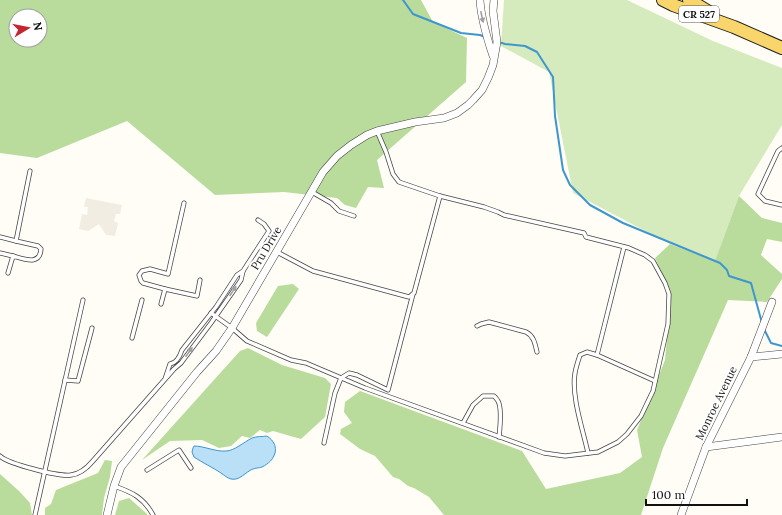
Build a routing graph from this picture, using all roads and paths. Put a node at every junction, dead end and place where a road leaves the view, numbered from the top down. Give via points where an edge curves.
1 (480, 0) edge
2 (494, 0) edge
3 (663, 0) edge
4 (689, 0) edge
5 (734, 27) junction
6 (782, 48) edge
7 (494, 58) junction
8 (377, 131) junction
9 (782, 148) edge
10 (30, 170) dead end
11 (312, 192) junction
12 (440, 196) junction
13 (184, 203) dead end
14 (782, 204) edge
15 (354, 216) dead end
16 (258, 220) dead end
17 (0, 237) edge
18 (16, 241) junction
19 (624, 247) junction
20 (276, 252) junction
21 (0, 254) edge
22 (13, 256) junction
23 (243, 271) junction
24 (8, 273) dead end
25 (200, 280) dead end
26 (164, 289) junction
27 (414, 293) junction
28 (83, 300) dead end
29 (142, 300) dead end
30 (772, 302) dead end
31 (161, 304) dead end
32 (211, 313) junction
33 (216, 317) junction
34 (477, 326) dead end
35 (92, 328) dead end
36 (232, 328) junction
37 (132, 338) dead end
38 (537, 352) dead end
39 (782, 354) edge
40 (597, 355) junction
41 (751, 357) junction
42 (341, 378) junction
43 (64, 380) junction
44 (164, 380) junction
45 (655, 381) junction
46 (463, 423) junction
47 (499, 436) junction
48 (782, 437) edge
49 (324, 443) dead end
50 (706, 447) junction
51 (588, 453) junction
52 (0, 456) edge
53 (191, 468) dead end
54 (147, 470) dead end
55 (44, 471) junction
56 (114, 486) junction
57 (35, 515) edge
58 (107, 515) edge
59 (153, 515) edge
60 (681, 515) edge

1 -> 7 street via 486,34
2 - 7 street, Pru Drive via 497,42
3 - 5 main road, CR 527
4 - 5 main road, CR 527
5 - 6 main road, CR 527
7 - 8 street, Pru Drive via 491,72 482,90 462,109 444,118
8 - 11 street, Pru Drive via 366,135 337,156 323,172
8 - 12 lane via 393,174 399,182
9 - 14 lane via 778,151 758,194 765,202
10 - 18 lane
11 - 15 lane via 339,211
11 - 20 street, Pru Drive
12 - 19 lane
12 - 27 lane
13 - 26 lane via 168,274 150,269 142,271 139,275 143,284
16 - 23 lane via 269,231
17 - 18 lane
18 - 22 lane via 38,246 41,249 40,254 36,260
19 - 40 lane
19 - 45 lane via 653,261 669,294 668,324
20 - 27 lane via 313,271 409,297
20 - 36 street, Pru Drive
21 - 22 lane
22 - 24 lane
23 - 32 lane via 236,275
33 -> 23 lane via 241,280
25 - 26 lane via 196,296
26 - 31 lane
27 - 42 lane via 388,390 357,375 349,373
28 - 43 lane
29 - 37 lane
30 - 41 street, Monroe Avenue
32 - 33 lane
32 - 44 lane via 182,350 180,357 174,364 170,364
33 - 36 lane
44 -> 33 lane via 181,363
34 - 38 lane via 489,322 526,332 532,337
35 - 43 lane via 78,382
36 - 42 lane via 247,341
36 - 56 street, Pru Drive via 121,467
39 - 41 street
40 - 45 lane
40 - 51 lane via 587,352 580,355 574,373 577,408
41 - 50 street, Monroe Avenue
42 - 46 lane
42 - 49 lane via 335,393
43 - 55 lane
44 - 55 lane via 85,470 69,476
45 - 51 lane via 641,416 627,434 618,442 598,452
46 - 47 lane
46 - 47 lane via 473,405 482,396 494,396 498,401 500,413
47 - 51 lane via 544,453 564,456
48 - 50 street
50 - 60 street, Monroe Avenue
52 - 55 lane via 12,463
53 - 54 lane via 179,450
55 - 57 lane
56 - 58 street, Pru Drive
56 - 59 lane via 143,500

